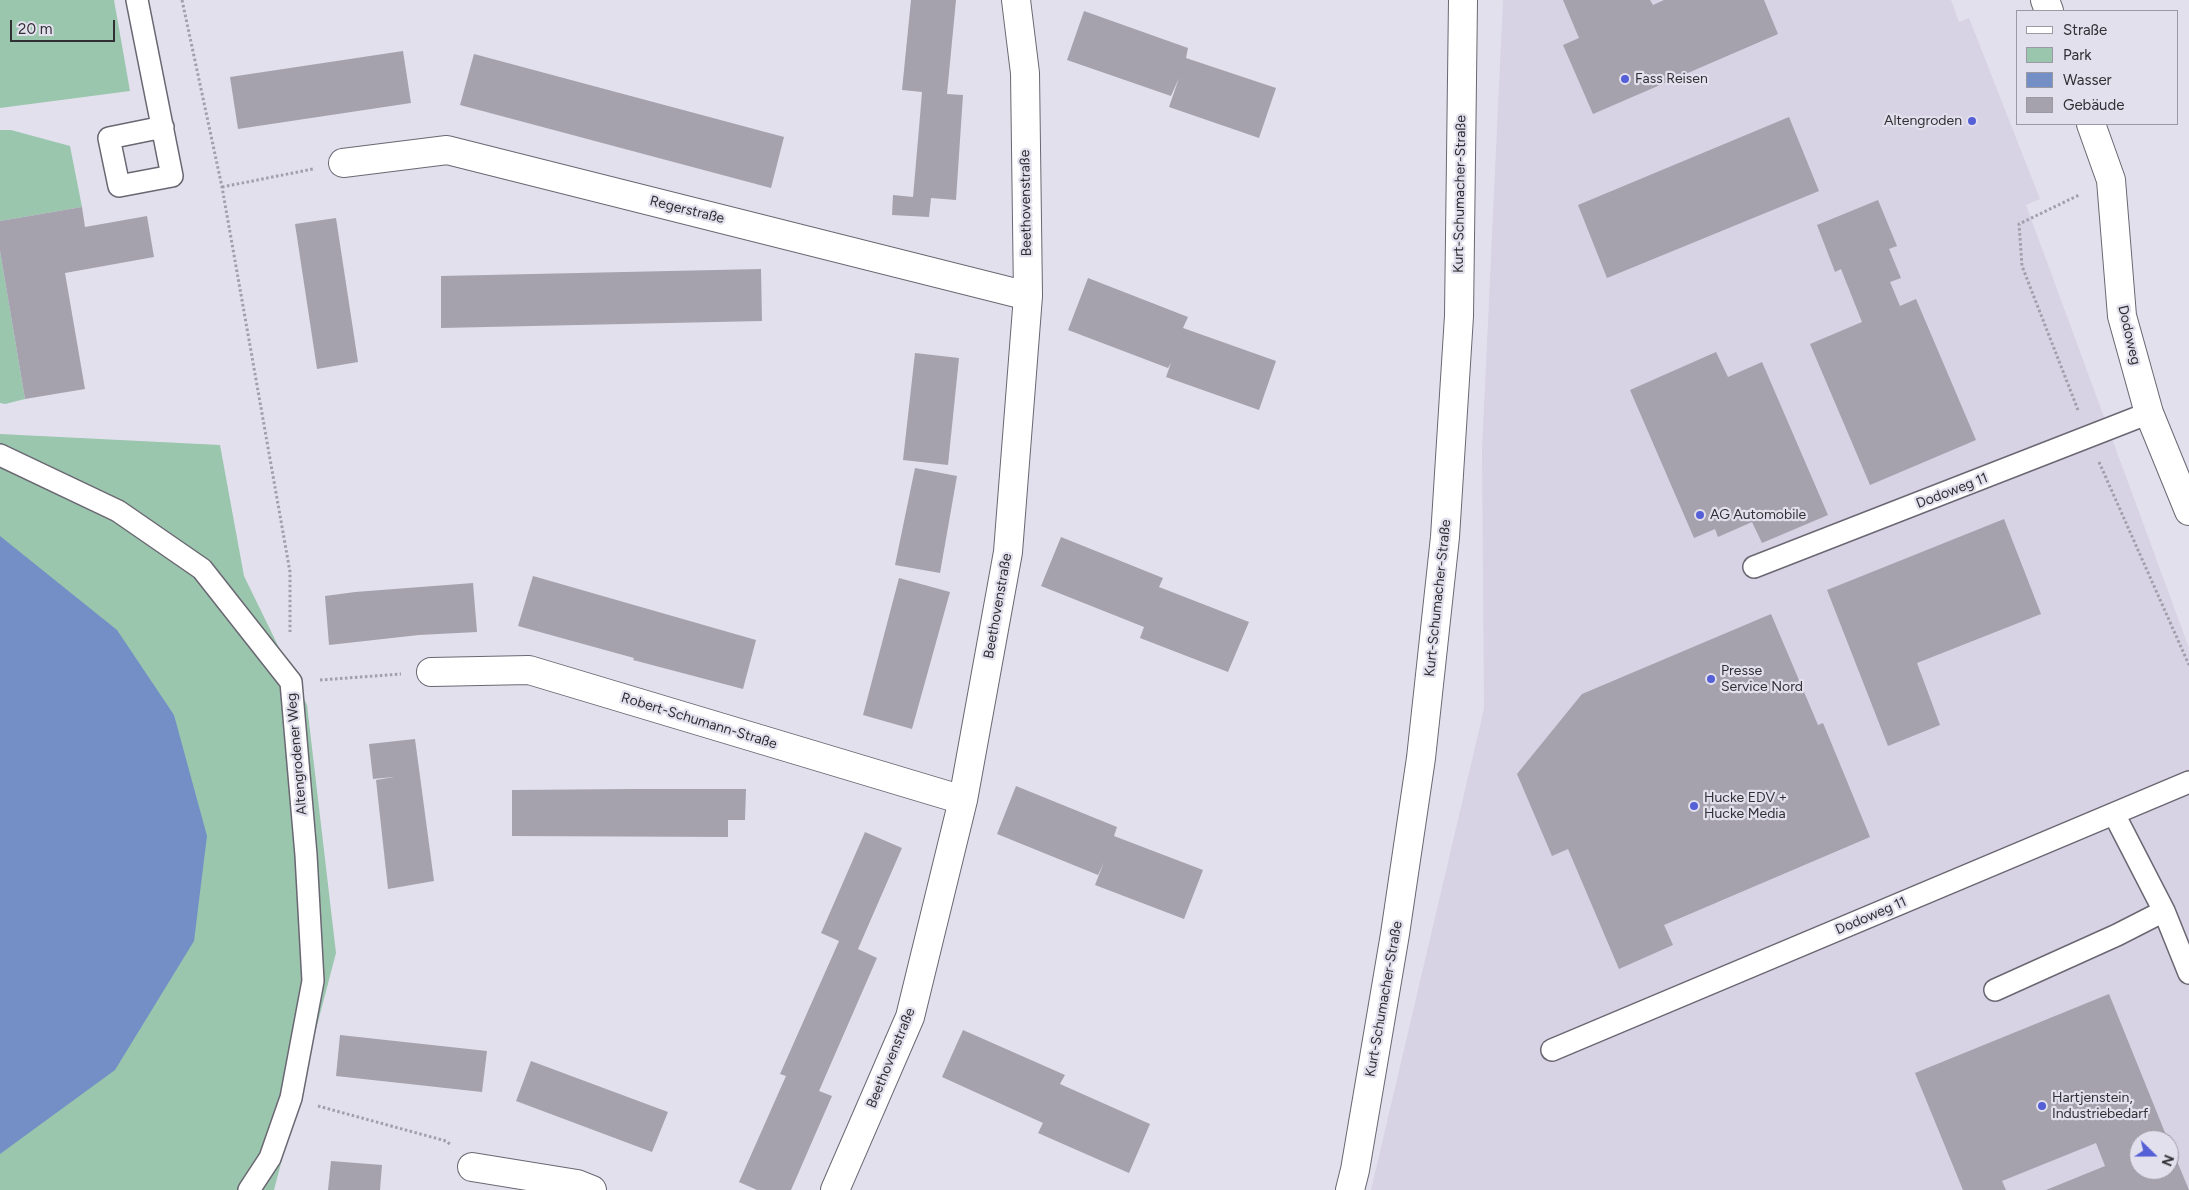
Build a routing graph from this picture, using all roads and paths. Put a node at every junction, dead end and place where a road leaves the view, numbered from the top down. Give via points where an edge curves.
1 (137, 0) edge
2 (182, 0) edge
3 (1016, 0) edge
4 (1463, 0) edge
5 (2090, 125) edge
6 (162, 127) dead end
7 (343, 163) joint
8 (222, 187) junction
9 (1028, 296) junction
10 (2149, 412) junction
11 (0, 455) edge
12 (2189, 511) edge
13 (1754, 567) dead end
14 (431, 672) joint
15 (291, 682) junction
16 (2189, 782) edge
17 (963, 800) junction
18 (2114, 814) junction
19 (2164, 911) junction
20 (2189, 973) edge
21 (1995, 990) dead end
22 (1552, 1050) dead end
23 (291, 1098) junction
24 (472, 1166) joint
25 (249, 1190) edge
26 (592, 1190) edge
27 (835, 1190) edge
28 (1350, 1190) edge

1 - 6 lane
2 - 8 path
3 - 9 street, Beethovenstraße via 1025,73
4 - 28 street, Kurt-Schumacher-Straße via 1459,316 1445,537 1421,758 1397,924
5 - 10 street, Dodoweg via 2111,180 2122,316
7 - 8 path
7 - 9 street, Regerstraße via 447,150
8 - 15 path via 290,572
9 - 17 street, Beethovenstraße via 1008,552
10 - 12 street, Dodoweg
10 - 13 lane, Dodoweg 11
11 - 15 lane, Altengrodener Weg via 118,511 202,569
14 - 15 path
14 - 17 street, Robert-Schumann-Straße via 529,670
15 - 23 lane, Altengrodener Weg via 313,981
16 - 18 lane, Dodoweg 11
17 - 27 street, Beethovenstraße via 910,1017
18 - 19 lane
18 - 22 lane, Dodoweg 11
19 - 20 lane
19 - 21 lane
23 - 24 path via 446,1141
23 - 25 lane, Altengrodener Weg via 270,1158
24 - 26 street via 577,1184

